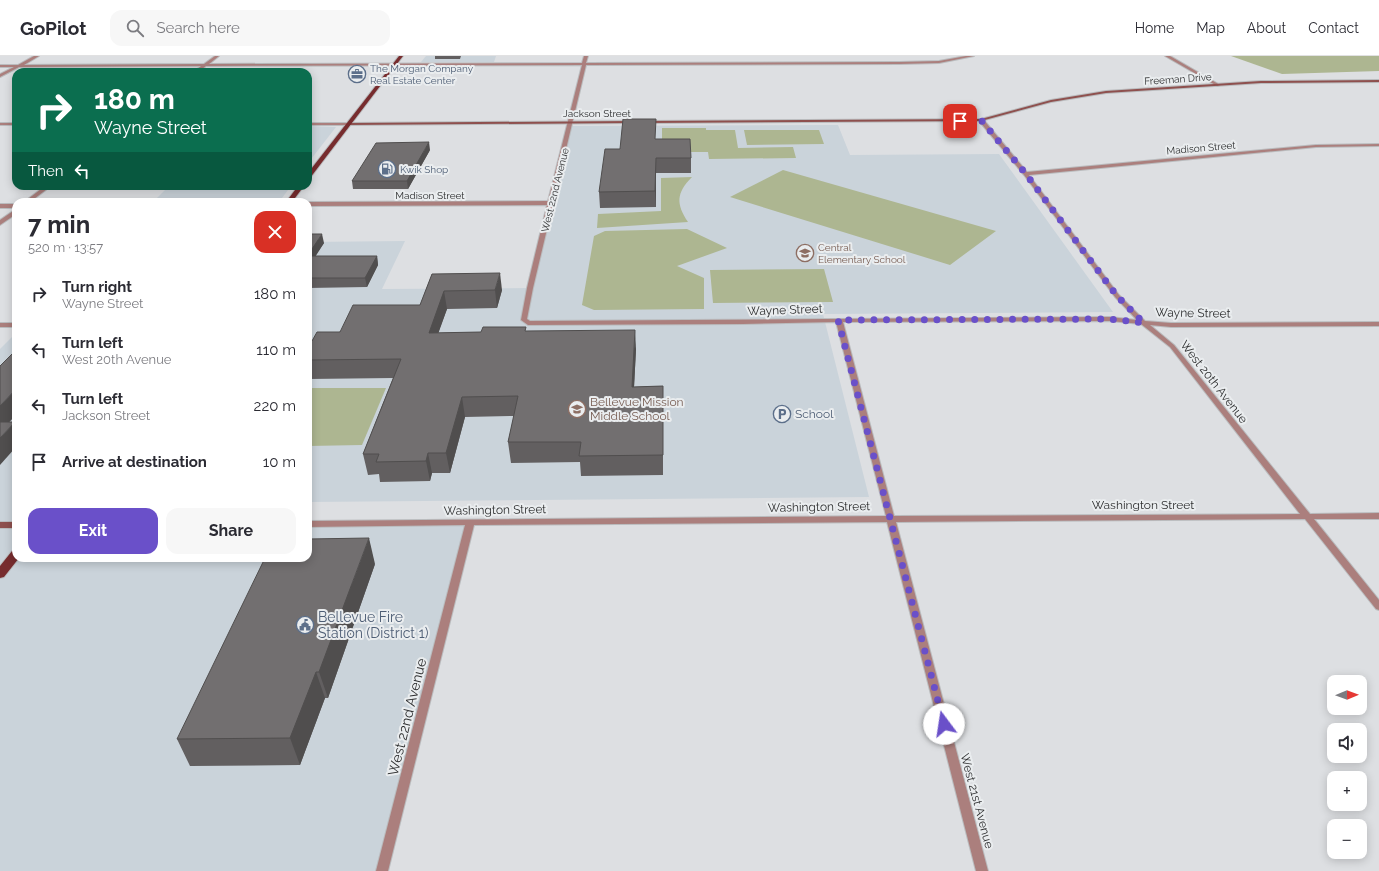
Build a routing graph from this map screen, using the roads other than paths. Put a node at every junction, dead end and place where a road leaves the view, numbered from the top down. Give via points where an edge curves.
1 (37, 56) edge
2 (217, 56) edge
3 (401, 56) edge
4 (586, 56) edge
5 (972, 56) edge
6 (1167, 56) edge
7 (584, 64) junction
8 (394, 65) junction
9 (0, 66) edge
10 (19, 66) junction
11 (204, 66) junction
12 (15, 68) edge
13 (201, 68) edge
14 (12, 70) edge
15 (0, 76) edge
16 (1379, 81) edge
17 (1218, 85) junction
18 (981, 120) junction
19 (571, 122) junction
20 (634, 122) edge
21 (642, 122) edge
22 (0, 124) edge
23 (12, 124) edge
24 (312, 124) edge
25 (349, 124) junction
26 (1379, 145) edge
27 (312, 172) edge
28 (1026, 174) junction
29 (43, 190) edge
30 (32, 198) edge
31 (552, 203) junction
32 (312, 204) edge
33 (0, 206) edge
34 (12, 206) edge
35 (12, 214) edge
36 (0, 223) edge
37 (838, 320) junction
38 (528, 323) joint
39 (1144, 323) junction
40 (1379, 324) edge
41 (0, 325) edge
42 (12, 325) edge
43 (1306, 516) junction
44 (1379, 516) edge
45 (891, 519) junction
46 (470, 523) junction
47 (312, 524) edge
48 (0, 525) edge
49 (12, 525) edge
50 (12, 559) edge
51 (0, 574) edge
52 (1379, 607) edge
53 (382, 871) edge
54 (982, 871) edge

1 - 10 street
2 - 11 street
3 - 8 main road
4 - 7 street, West 22nd Avenue
5 - 7 street via 927,63
6 - 17 street
7 - 8 street
7 - 19 street, West 22nd Avenue
8 - 11 street
8 - 25 main road
9 - 10 street
10 - 11 street
10 - 12 street
11 - 13 street
14 - 15 street
16 - 17 street, Freeman Drive via 1291,81
17 - 18 street, Freeman Drive via 1082,95
18 - 21 street, Jackson Street
18 - 28 street, West 20th Avenue
19 - 20 street, Jackson Street
19 - 25 street, Jackson Street
19 - 31 street, West 22nd Avenue
22 - 23 street
24 - 25 street, Jackson Street
25 - 27 main road
26 - 28 street, Madison Street via 1316,146
28 - 39 street, West 20th Avenue via 1117,296
29 - 30 street
31 - 32 street, Madison Street
31 - 38 street, West 22nd Avenue via 524,320
33 - 34 street
35 - 36 street
37 - 38 street, Wayne Street
37 - 39 street, Wayne Street via 1110,319
37 - 45 street, West 21st Avenue
39 - 40 street, Wayne Street
39 - 43 street, West 20th Avenue via 1172,346
41 - 42 street
43 - 44 street, Washington Street
43 - 45 street, Washington Street
43 - 52 street, West 20th Avenue
45 - 46 street, Washington Street
45 - 54 street, West 21st Avenue
46 - 47 street, Washington Street
46 - 53 street, West 22nd Avenue
48 - 49 street
50 - 51 main road

